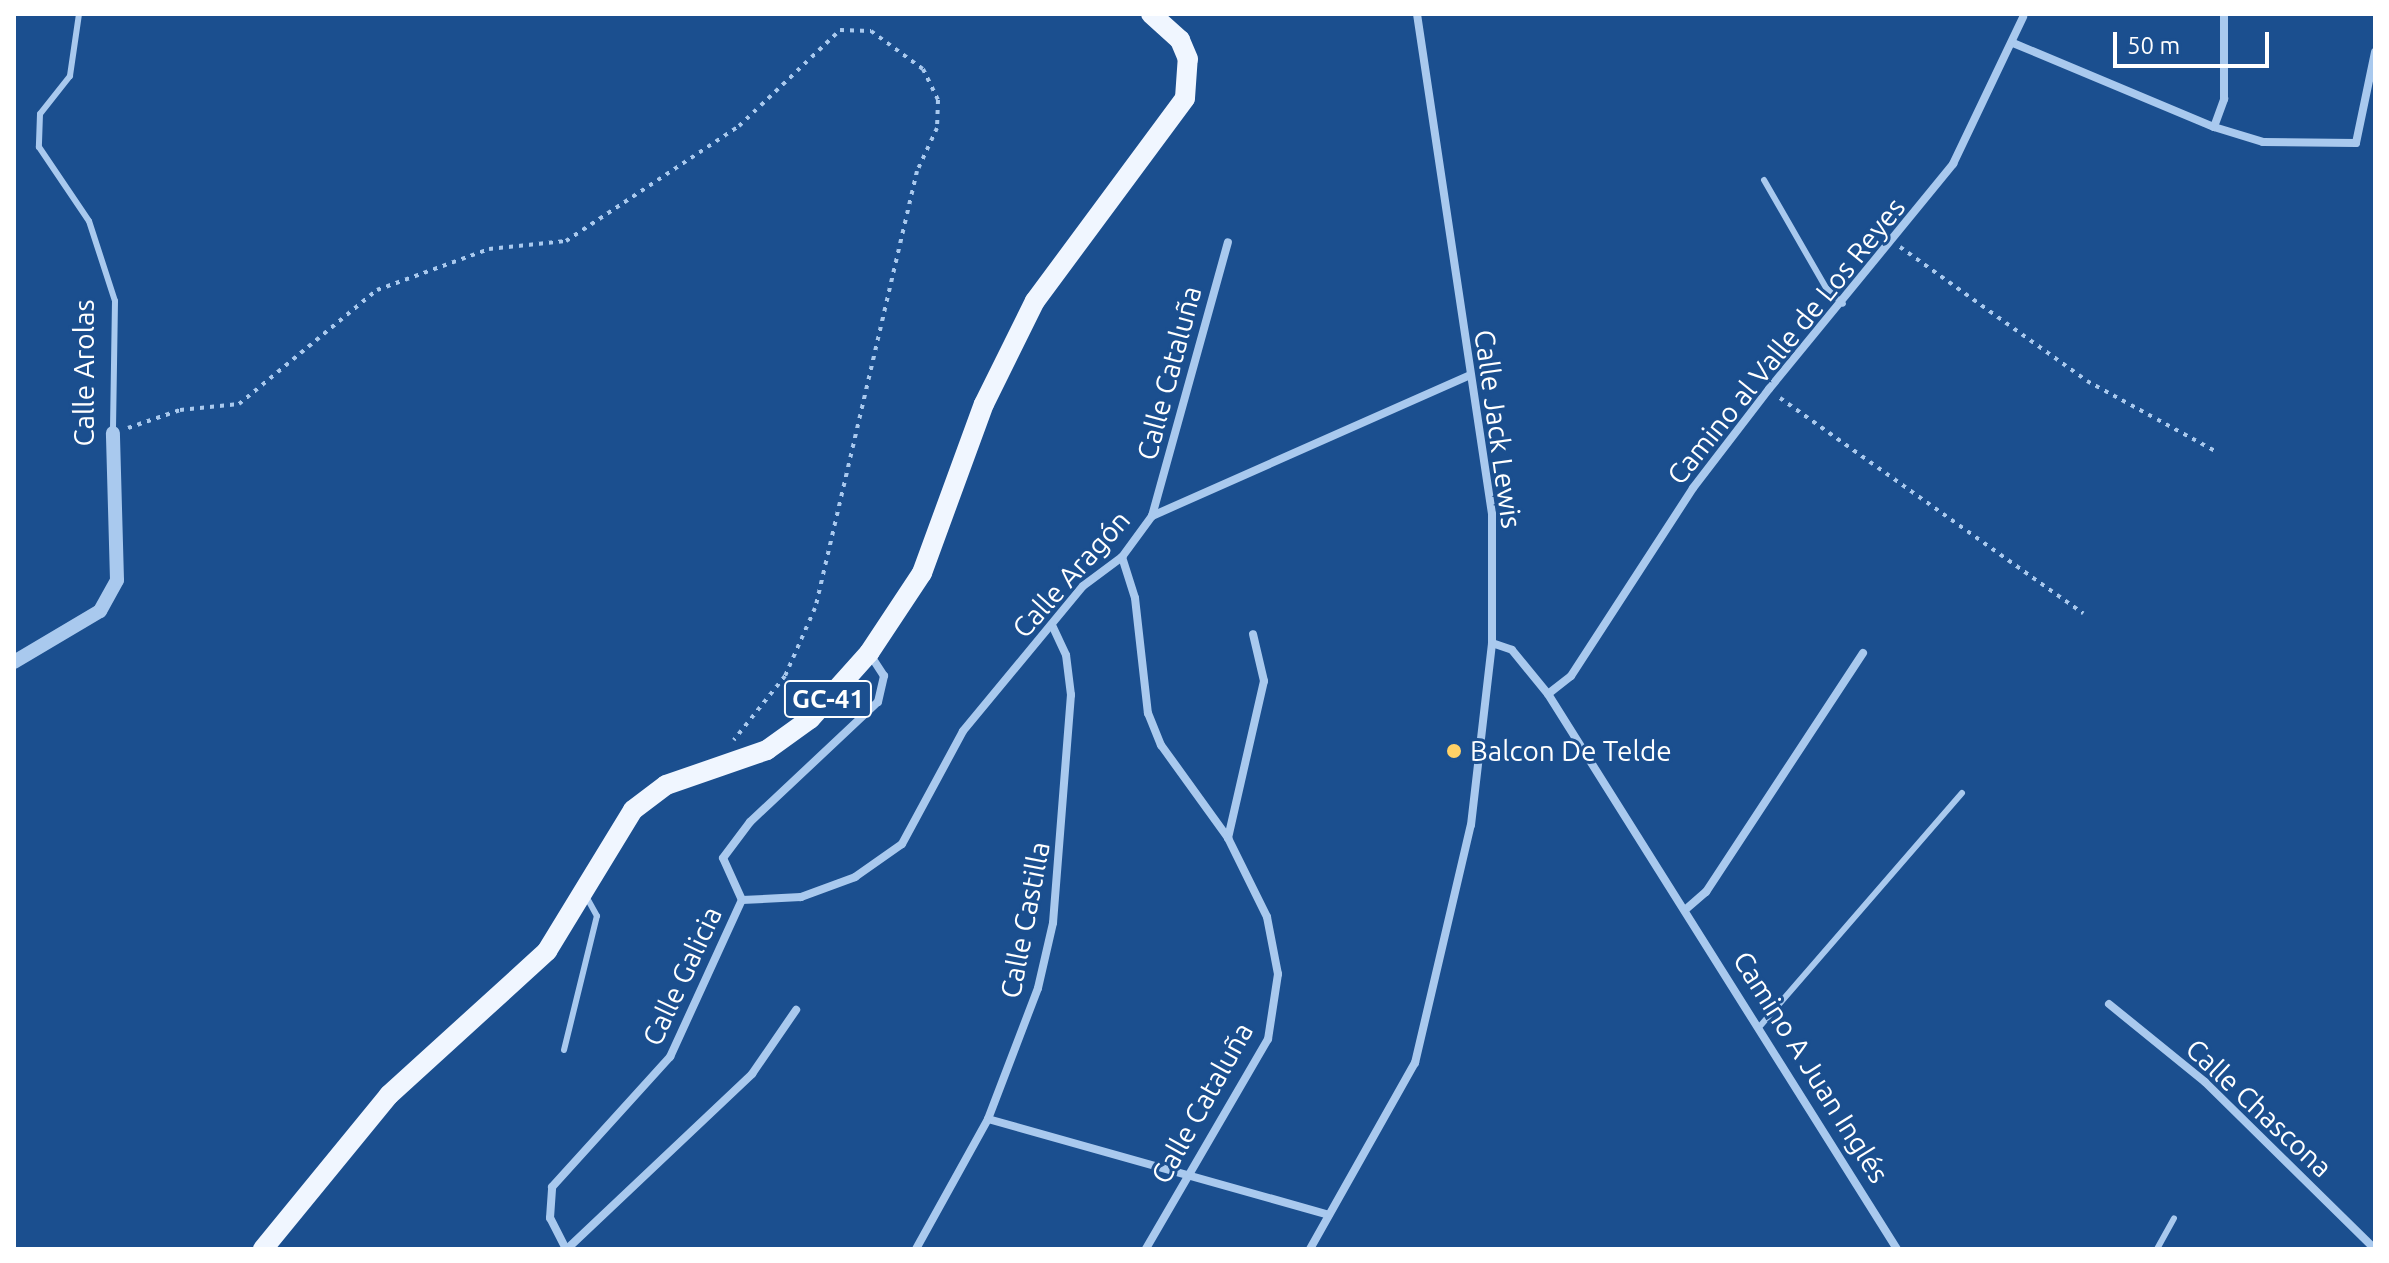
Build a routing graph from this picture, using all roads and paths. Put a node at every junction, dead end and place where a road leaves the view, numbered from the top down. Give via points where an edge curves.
1 (79, 14) edge
2 (1151, 14) edge
3 (1417, 14) edge
4 (2224, 14) edge
5 (2022, 15) edge
6 (2013, 43) junction
7 (2375, 52) edge
8 (2214, 127) junction
9 (1764, 180) dead end
10 (1228, 242) dead end
11 (1895, 243) junction
12 (1843, 304) junction
13 (1468, 376) junction
14 (1769, 389) junction
15 (113, 433) junction
16 (2215, 451) dead end
17 (1152, 516) junction
18 (1122, 557) junction
19 (2083, 613) dead end
20 (1052, 625) junction
21 (1253, 634) dead end
22 (1492, 643) junction
23 (869, 653) junction
24 (1863, 653) dead end
25 (14, 662) edge
26 (1548, 694) junction
27 (713, 767) junction
28 (1962, 793) dead end
29 (1228, 838) junction
30 (583, 891) junction
31 (742, 900) junction
32 (1685, 910) junction
33 (2109, 1004) dead end
34 (796, 1010) dead end
35 (1761, 1025) junction
36 (564, 1050) dead end
37 (988, 1119) junction
38 (1189, 1173) junction
39 (1329, 1215) junction
40 (2174, 1218) dead end
41 (263, 1249) edge
42 (567, 1249) edge
43 (916, 1249) edge
44 (1146, 1249) edge
45 (1310, 1249) edge
46 (1897, 1249) edge
47 (2157, 1249) edge
48 (2375, 1249) edge

1 - 15 lane, Calle Arolas via 70,76 40,114 39,147 89,221 115,301
2 - 23 main road, GC-41 via 1180,40 1188,59 1185,98 1035,301 984,404 922,573
3 - 13 street, Calle Jack Lewis
4 - 8 street via 2224,99
5 - 6 street, Camino al Valle de Los Reyes
6 - 8 street
6 - 11 street, Camino al Valle de Los Reyes via 1953,164
7 - 8 street via 2356,143 2263,142
9 - 12 lane via 1826,288
10 - 17 street, Calle Cataluña
11 - 12 street, Camino al Valle de Los Reyes
11 - 16 path via 2087,381
12 - 14 street, Camino al Valle de Los Reyes
13 - 17 street, Calle Aragón
13 - 22 street, Calle Jack Lewis via 1492,514
14 - 19 path
14 - 26 street, Camino al Valle de Los Reyes via 1693,488 1571,676
15 - 25 street, Calle Arolas via 108,471 117,580 100,611
15 - 27 path via 180,410 239,404 377,290 489,249 566,241 739,126 840,30 871,31 923,69 938,100 937,128 917,171 815,608 785,676
17 - 18 street, Calle Aragón
18 - 20 street, Calle Aragón via 1083,586
18 - 29 street, Calle Cataluña via 1135,598 1148,713 1161,745
20 - 31 street, Calle Aragón via 963,731 902,844 855,877 801,897
20 - 37 street, Calle Castilla via 1066,655 1071,695 1064,839 1038,988
21 - 29 street via 1264,681
22 - 26 street, Camino A Juan Inglés via 1512,650
22 - 39 street, Calle Jack Lewis via 1471,825 1415,1063
23 - 27 main road, GC-41 via 810,719 767,750
23 - 31 street, Calle Galicia via 884,676 878,702 750,822 723,858
24 - 32 street via 1706,892
26 - 32 street, Camino A Juan Inglés
27 - 30 main road, GC-41 via 666,785 633,810
28 - 35 lane
29 - 38 street, Calle Cataluña via 1267,917 1278,974 1268,1039
30 - 36 lane via 597,916
30 - 41 main road, GC-41 via 547,951 389,1095
31 - 42 street, Calle Galicia via 670,1057 552,1187 550,1218
32 - 35 street, Camino A Juan Inglés
33 - 48 street, Calle Chascona via 2205,1082
34 - 42 street, Calle Galicia via 752,1074
35 - 46 street, Camino A Juan Inglés
37 - 38 street
37 - 43 street, Calle Castilla
38 - 39 street
38 - 44 street, Calle Cataluña
39 - 45 street, Calle Jack Lewis
40 - 47 lane

